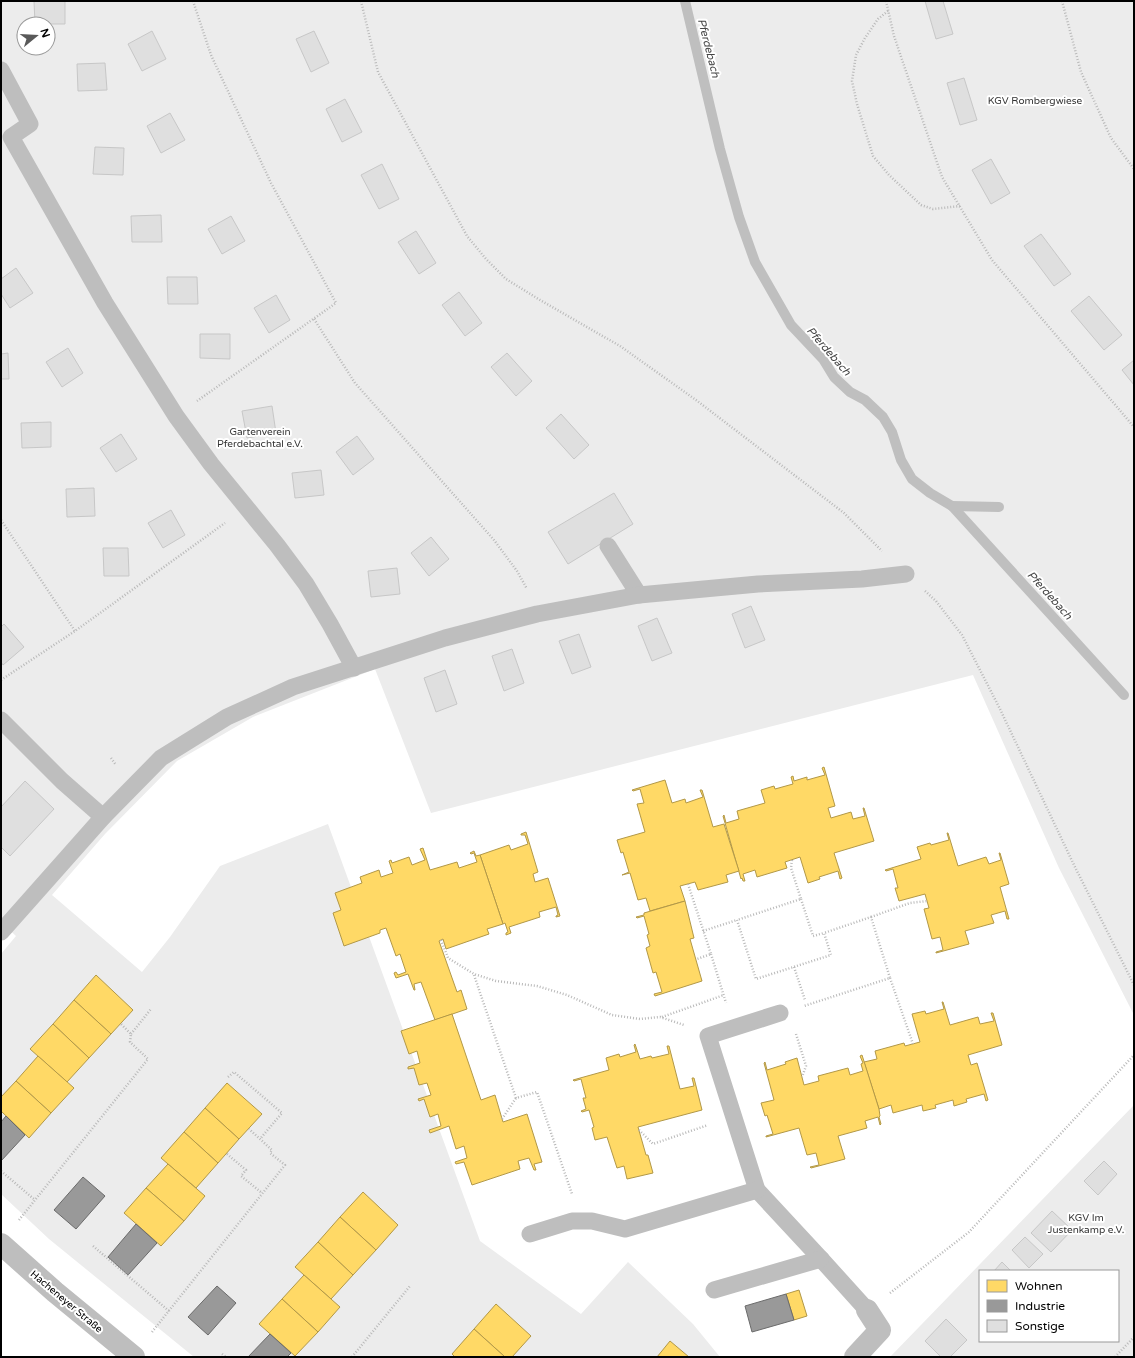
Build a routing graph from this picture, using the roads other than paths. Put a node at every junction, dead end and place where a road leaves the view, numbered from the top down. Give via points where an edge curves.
1 (1, 70) edge
2 (608, 546) dead end
3 (906, 574) dead end
4 (639, 595) junction
5 (354, 668) junction
6 (1, 720) edge
7 (103, 817) junction
8 (1, 932) edge
9 (784, 1012) road end
10 (756, 1190) junction
11 (530, 1234) dead end
12 (1, 1244) edge
13 (821, 1259) junction
14 (714, 1290) dead end
15 (867, 1310) joint
16 (134, 1357) edge
17 (855, 1357) edge

1 - 5 lane via 30,124 10,136 105,303 176,416 306,584
2 - 4 lane
3 - 4 lane
4 - 5 lane via 537,614 445,638
5 - 7 lane via 293,687 227,717 161,758
6 - 7 lane via 62,781
7 - 8 lane
9 - 10 lane via 708,1036
10 - 11 lane via 625,1229 592,1221 572,1221
10 - 13 lane
12 - 16 street, Hacheneyer Straße
13 - 14 lane
13 - 15 lane
15 - 17 street via 880,1330

